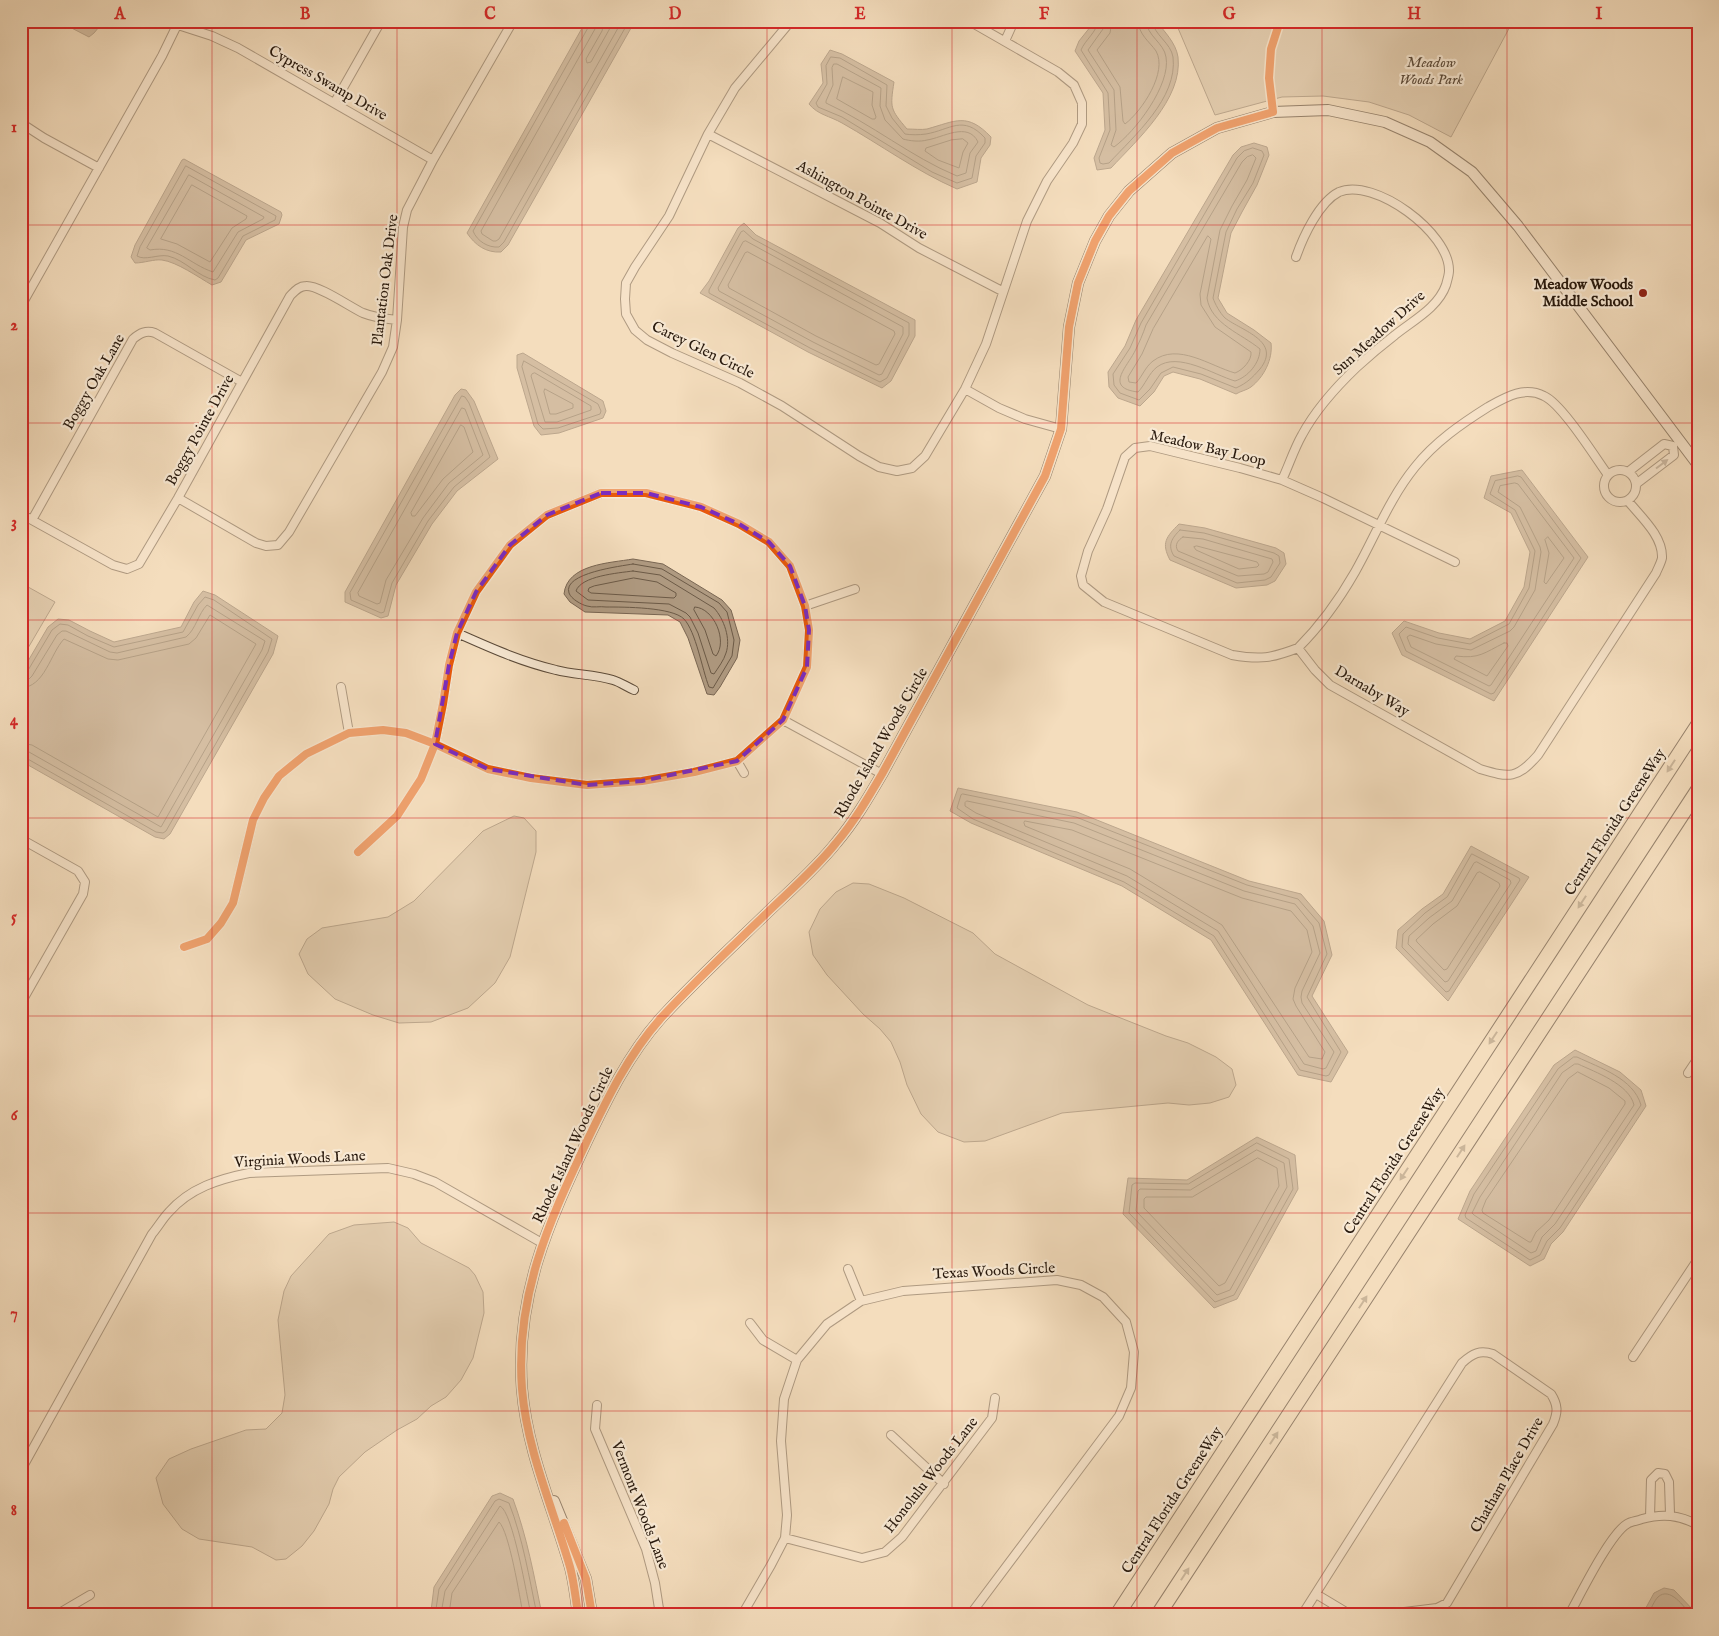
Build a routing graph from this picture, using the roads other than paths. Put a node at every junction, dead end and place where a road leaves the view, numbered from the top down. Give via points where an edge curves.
1 (381, 21) edge
2 (512, 21) edge
3 (791, 21) edge
4 (969, 21) edge
5 (1014, 21) edge
6 (179, 23) edge
7 (1005, 41) junction
8 (335, 102) junction
9 (21, 123) edge
10 (708, 134) junction
11 (433, 160) junction
12 (99, 168) junction
13 (1296, 258) dead end
14 (1002, 291) junction
15 (21, 306) edge
16 (397, 320) junction
17 (242, 382) junction
18 (965, 389) junction
19 (1061, 429) junction
20 (1676, 443) junction
21 (1698, 465) edge
22 (1628, 472) junction
23 (1608, 475) junction
24 (1282, 480) junction
25 (1636, 484) junction
26 (178, 498) junction
27 (1628, 501) junction
28 (21, 514) edge
29 (32, 520) junction
30 (1379, 525) junction
31 (1455, 562) dead end
32 (855, 589) dead end
33 (805, 606) junction
34 (457, 633) junction
35 (1298, 648) junction
36 (341, 687) dead end
37 (634, 690) dead end
38 (783, 720) junction
39 (1698, 725) edge
40 (349, 733) junction
41 (434, 744) junction
42 (737, 761) junction
43 (744, 773) dead end
44 (882, 774) junction
45 (1698, 790) edge
46 (21, 839) edge
47 (358, 852) dead end
48 (184, 947) dead end
49 (21, 1003) edge
50 (1698, 1058) edge
51 (1688, 1073) dead end
52 (542, 1242) junction
53 (1698, 1259) edge
54 (848, 1269) dead end
55 (861, 1300) junction
56 (750, 1323) dead end
57 (1633, 1356) dead end
58 (797, 1360) junction
59 (995, 1398) dead end
60 (597, 1405) dead end
61 (891, 1435) dead end
62 (538, 1469) junction
63 (21, 1470) edge
64 (944, 1484) junction
65 (1670, 1514) junction
66 (1650, 1517) junction
67 (1698, 1525) edge
68 (785, 1538) junction
69 (1316, 1594) junction
70 (90, 1595) dead end
71 (21, 1608) edge
72 (25, 1615) edge
73 (56, 1615) edge
74 (578, 1615) edge
75 (592, 1615) edge
76 (660, 1615) edge
77 (742, 1615) edge
78 (970, 1615) edge
79 (1117, 1615) edge
80 (1158, 1615) edge
81 (1302, 1615) edge
82 (1352, 1615) edge
83 (1380, 1615) edge
84 (1569, 1615) edge

1 - 8 street
2 - 11 street, Plantation Oak Drive
3 - 10 street, Carey Glen Circle via 735,88
4 - 7 street, Carey Glen Circle
5 - 7 street
6 - 8 street, Cypress Swamp Drive via 238,48
6 - 12 street
7 - 14 street, Carey Glen Circle via 1074,85 1082,103 1082,124 1026,221
8 - 11 street, Cypress Swamp Drive
9 - 12 street
10 - 14 street, Ashington Pointe Drive via 880,223 919,248
10 - 18 street, Carey Glen Circle via 669,216 626,283 626,314 635,330 663,349 740,383 782,406 879,467 897,471 912,468 925,456
11 - 16 street, Plantation Oak Drive via 405,217
12 - 15 street
13 - 24 street, Sun Meadow Drive via 1304,236 1327,201 1340,192 1356,189 1376,194 1403,208 1430,231 1444,250 1449,270 1445,287 1434,305 1357,367 1322,405 1302,436
14 - 18 street, Carey Glen Circle via 986,344
16 - 17 street, Boggy Pointe Drive via 368,315 311,286 301,287 290,296
16 - 26 street, Plantation Oak Drive via 393,347 382,372 289,532 278,545 256,543
17 - 26 street, Boggy Pointe Drive
17 - 29 street, Boggy Oak Lane via 156,333 139,334
18 - 19 street via 1025,419
19 - 20 street, Rhode Island Woods Circle via 1069,327 1078,283 1109,216 1129,192 1172,153 1218,128 1272,112 1328,110 1385,122 1430,142 1472,172 1518,226
19 - 44 street, Rhode Island Woods Circle via 1045,476
20 - 21 street, Rhode Island Woods Circle
20 - 22 street via 1664,444
25 -> 20 street via 1674,455
22 - 23 street via 1618,470
22 - 25 street
23 - 27 street via 1604,489 1609,498 1618,503
23 - 30 street via 1561,411 1545,396 1527,391 1506,396 1464,422 1431,450 1415,467
24 - 30 street, Meadow Bay Loop
24 - 35 street, Meadow Bay Loop via 1150,446 1135,448 1125,457 1081,576 1083,585 1104,602 1232,655 1254,659
25 - 27 street via 1635,492
26 - 29 street, Boggy Pointe Drive via 138,564 127,569 112,565
27 - 35 street, Darnaby Way via 1655,534 1662,547 1662,560 1538,755 1527,768 1513,775 1499,775 1480,769 1330,685
28 - 29 street, Boggy Pointe Drive
30 - 31 street, Meadow Bay Loop
30 - 35 street via 1336,603 1317,630
32 - 33 street
33 - 34 street via 790,566 769,542 739,524 701,507 646,493 601,493 547,515 510,545 476,592
33 - 38 street via 809,630 807,667
34 - 37 street via 527,663 616,680
34 - 41 street
36 - 40 street
38 - 42 street
38 - 44 street
39 -> 79 highway, Central Florida GreeneWay
40 - 41 street via 383,730 406,733
40 - 48 street via 306,754 279,776 254,820 228,911 206,939
41 - 42 street via 488,769 587,785 642,782
41 - 47 street via 421,779 397,816
42 - 43 street
44 - 52 street, Rhode Island Woods Circle via 857,816 835,844 692,984 636,1050 610,1091
80 -> 45 highway
46 - 49 street via 78,871 85,882 83,894
50 - 51 street
52 - 62 street, Rhode Island Woods Circle via 524,1314 521,1351 524,1413
52 - 63 street, Virginia Woods Lane via 435,1182 388,1168 249,1173 204,1185 169,1211 152,1234
53 - 57 street
54 - 55 street
55 - 58 street, Texas Woods Circle via 828,1324
55 - 78 street, Texas Woods Circle via 903,1291 1057,1280 1081,1285 1103,1297 1126,1322 1134,1352 1131,1388 1119,1416
56 - 58 street via 763,1340
58 - 68 street, Texas Woods Circle via 784,1399 781,1441 787,1515
59 - 64 street, Honolulu Woods Lane via 992,1418
60 - 76 street, Vermont Woods Lane via 595,1429 646,1549
61 - 64 street
62 - 74 street, Rhode Island Woods Circle via 571,1569
62 - 75 street, Rhode Island Woods Circle via 560,1512 586,1579
64 - 68 street, Honolulu Woods Lane via 902,1537 885,1552 862,1558
65 - 66 street
65 - 66 street via 1669,1482 1665,1474 1658,1473 1651,1480
65 - 67 street
66 - 84 street via 1627,1524 1611,1541
68 - 77 street, Texas Woods Circle
69 - 81 street, Chatham Place Drive
69 - 82 street
69 - 83 street, Chatham Place Drive via 1462,1363 1483,1351 1493,1354 1551,1394 1557,1403 1553,1424 1447,1603 1436,1608
70 - 73 street
71 - 72 street

